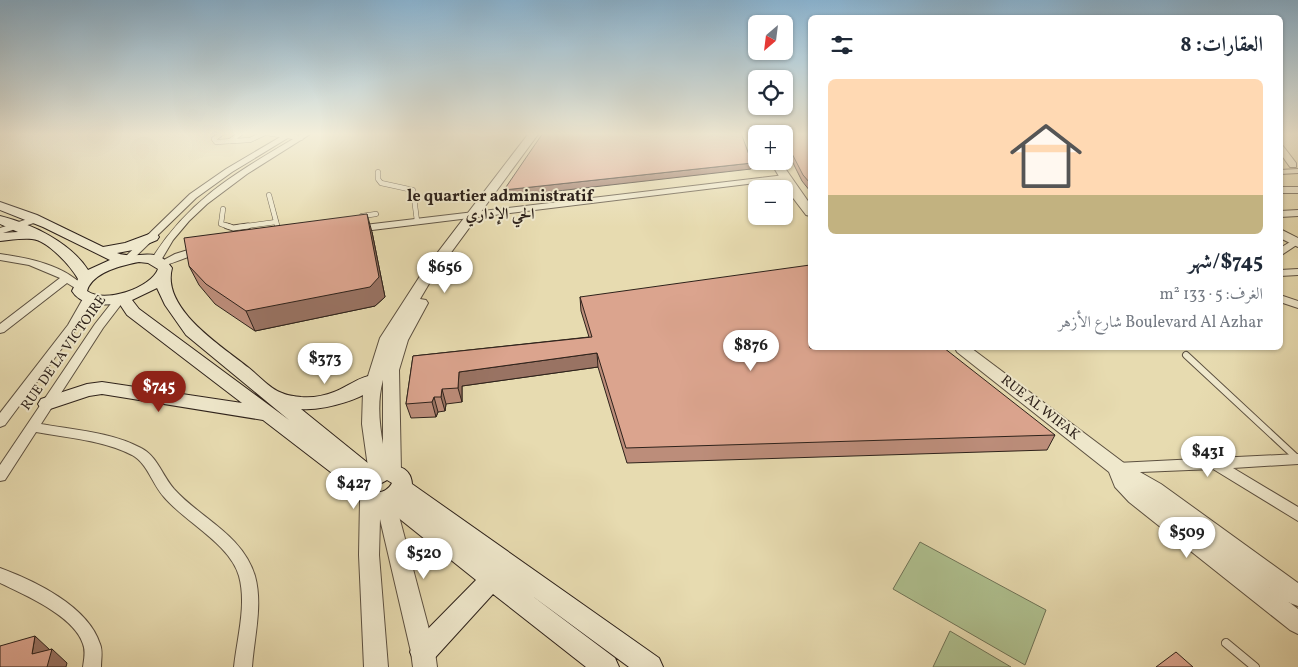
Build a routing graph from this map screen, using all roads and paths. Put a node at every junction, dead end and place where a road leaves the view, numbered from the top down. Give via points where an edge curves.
1 (241, 164) edge
2 (254, 164) edge
3 (513, 164) edge
4 (518, 164) edge
5 (1296, 167) edge
6 (781, 170) edge
7 (1283, 171) edge
8 (378, 172) dead end
9 (785, 178) junction
10 (1283, 190) edge
11 (1298, 190) edge
12 (269, 195) dead end
13 (0, 206) edge
14 (222, 209) dead end
15 (808, 209) edge
16 (1298, 213) edge
17 (376, 214) dead end
18 (479, 214) junction
19 (1283, 214) edge
20 (355, 217) edge
21 (37, 219) junction
22 (0, 220) edge
23 (276, 222) junction
24 (416, 222) junction
25 (15, 226) junction
26 (352, 228) edge
27 (278, 229) edge
28 (0, 231) edge
29 (34, 234) junction
30 (1283, 235) edge
31 (0, 237) edge
32 (152, 237) junction
33 (1297, 242) edge
34 (214, 247) edge
35 (1283, 251) edge
36 (101, 252) junction
37 (0, 257) edge
38 (126, 260) junction
39 (161, 267) junction
40 (1298, 272) edge
41 (1283, 274) edge
42 (67, 278) junction
43 (85, 289) junction
44 (122, 298) junction
45 (1283, 299) edge
46 (1298, 305) edge
47 (0, 330) edge
48 (965, 350) edge
49 (1186, 355) dead end
50 (373, 380) junction
51 (47, 404) junction
52 (273, 406) junction
53 (0, 422) edge
54 (32, 427) junction
55 (1298, 459) edge
56 (1215, 463) junction
57 (1117, 468) junction
58 (0, 476) edge
59 (382, 487) junction
60 (1298, 515) edge
61 (0, 575) edge
62 (492, 579) junction
63 (1298, 596) edge
64 (1298, 623) edge
65 (1226, 643) dead end
66 (424, 659) edge
67 (92, 667) edge
68 (243, 667) edge
69 (376, 667) edge
70 (606, 667) edge
71 (650, 667) edge
72 (1255, 667) edge

1 - 32 street via 181,206
2 - 39 street via 205,200 169,238
3 - 18 street
4 - 18 street
5 - 7 street
6 - 9 street
8 - 24 lane via 381,184 413,190
9 - 15 street
9 - 18 street
10 - 11 street
12 - 23 lane
13 - 21 main road
14 - 23 lane via 221,224 227,227
16 - 19 street
17 - 20 lane
18 - 24 street
18 - 50 street via 404,310 388,338
18 - 59 street via 414,313 394,355
21 - 25 street
21 - 36 main road
22 - 25 main road
23 - 27 lane
24 - 26 street
25 - 28 street
25 - 29 main road
29 - 31 main road
29 - 43 main road via 72,258
30 - 33 street
32 - 36 main road
32 - 38 street
33 - 35 street
34 - 39 street via 187,253
36 - 38 main road
37 - 42 street via 41,265
38 - 39 main road via 144,258
38 - 43 main road via 102,268
39 - 44 main road via 143,290
39 - 52 main road via 174,309 192,331
40 - 41 street
42 - 43 street
42 - 47 street
43 - 44 main road via 102,301
43 - 53 street, RUE DE LA VICTOIRE via 73,326
44 - 51 street, RUE DE LA VICTOIRE via 99,326
44 - 52 main road via 134,312
45 - 46 street
48 - 57 street, RUE AL WIFAK
49 - 55 lane
50 - 52 main road via 360,389 325,402
50 - 59 street via 371,424
51 - 52 main road via 102,388
51 - 54 street, RUE DE LA VICTOIRE
52 - 59 main road
54 - 58 street, RUE DE LA VICTOIRE
54 - 68 street via 116,444 138,452 175,500 232,550 244,567 249,588
55 - 56 street
56 - 57 street
56 - 60 street
57 - 63 street, RUE AL WIFAK via 1154,489
57 - 64 street, RUE AL WIFAK via 1122,482 1136,497
59 - 62 main road
59 - 66 street
59 - 69 street via 369,555
59 - 71 main road
61 - 67 street via 48,598 82,625 92,644
62 - 66 main road
62 - 70 main road
65 - 72 lane

